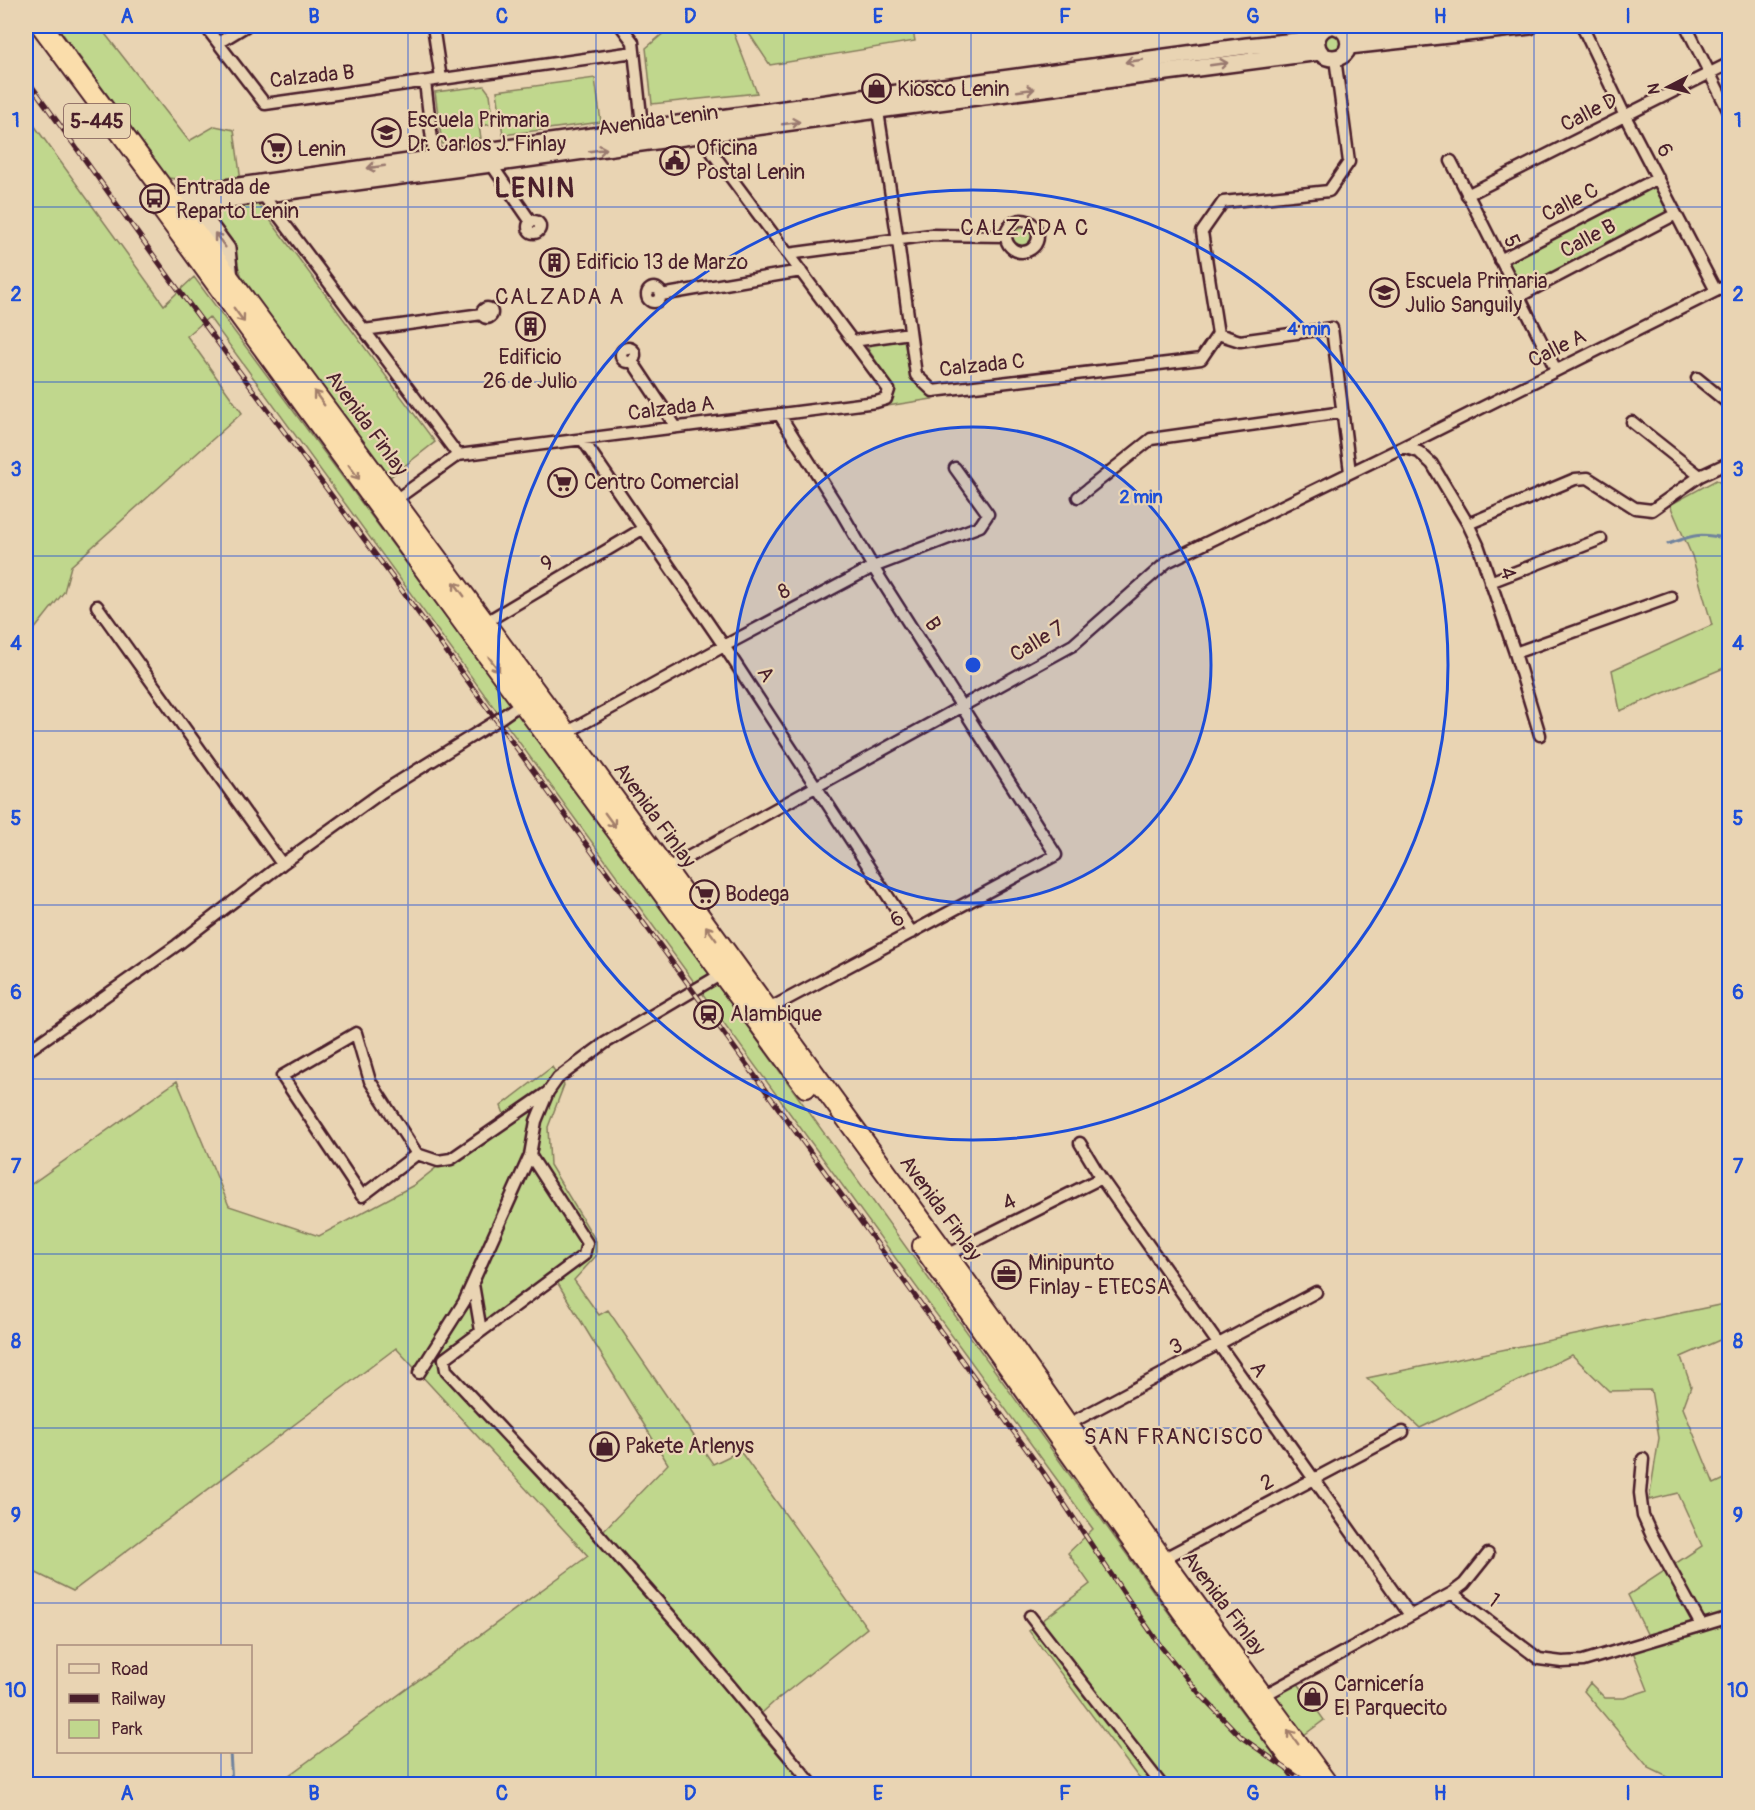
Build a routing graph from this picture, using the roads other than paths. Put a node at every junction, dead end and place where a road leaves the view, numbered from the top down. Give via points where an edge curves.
1 (26, 26) edge
2 (42, 26) edge
3 (205, 26) edge
4 (246, 26) edge
5 (434, 26) edge
6 (621, 26) edge
7 (1330, 26) edge
8 (1335, 26) edge
9 (1432, 26) edge
10 (1530, 26) edge
11 (1582, 26) edge
12 (1686, 26) edge
13 (1348, 41) junction
14 (219, 43) junction
15 (1324, 50) junction
16 (634, 52) junction
17 (1730, 63) edge
18 (1709, 73) junction
19 (441, 79) junction
20 (425, 82) junction
21 (877, 103) junction
22 (1730, 114) edge
23 (1625, 116) junction
24 (690, 122) junction
25 (644, 136) junction
26 (700, 136) junction
27 (1450, 161) dead end
28 (491, 164) junction
29 (435, 165) junction
30 (1658, 178) junction
31 (259, 189) junction
32 (1467, 195) junction
33 (181, 206) junction
34 (1676, 214) junction
35 (531, 222) dead end
36 (1006, 236) dead end
37 (898, 241) junction
38 (788, 254) junction
39 (1500, 260) junction
40 (801, 271) junction
41 (1730, 284) edge
42 (1716, 291) junction
43 (661, 295) dead end
44 (1518, 297) junction
45 (482, 314) dead end
46 (364, 330) junction
47 (910, 333) junction
48 (1218, 334) junction
49 (853, 341) junction
50 (632, 361) dead end
51 (1556, 370) junction
52 (1697, 378) dead end
53 (1730, 405) edge
54 (1342, 412) junction
55 (779, 414) junction
56 (1632, 422) dead end
57 (676, 427) junction
58 (582, 440) junction
59 (1402, 447) junction
60 (458, 455) junction
61 (1730, 462) edge
62 (955, 468) dead end
63 (1350, 472) junction
64 (1700, 476) junction
65 (1078, 497) dead end
66 (388, 506) junction
67 (1468, 524) junction
68 (644, 528) junction
69 (1601, 538) dead end
70 (873, 567) junction
71 (1490, 582) junction
72 (1671, 597) dead end
73 (97, 606) dead end
74 (477, 627) junction
75 (724, 646) junction
76 (1515, 653) junction
77 (530, 697) junction
78 (963, 706) junction
79 (1540, 735) dead end
80 (559, 737) junction
81 (816, 787) junction
82 (1056, 855) joint
83 (282, 864) junction
84 (659, 874) junction
85 (912, 933) junction
86 (729, 969) junction
87 (761, 1013) junction
88 (26, 1052) edge
89 (548, 1092) junction
90 (1080, 1143) dead end
91 (417, 1154) junction
92 (531, 1155) junction
93 (1101, 1178) junction
94 (940, 1259) junction
95 (473, 1283) junction
96 (1316, 1292) dead end
97 (481, 1331) junction
98 (1218, 1345) junction
99 (419, 1372) dead end
100 (1060, 1429) junction
101 (1403, 1432) dead end
102 (1643, 1459) dead end
103 (1314, 1480) junction
104 (1488, 1554) dead end
105 (1156, 1563) junction
106 (1452, 1593) junction
107 (1410, 1615) junction
108 (1030, 1616) dead end
109 (1730, 1617) edge
110 (1701, 1625) junction
111 (1257, 1700) junction
112 (812, 1785) edge
113 (1161, 1785) edge
114 (1310, 1785) edge
115 (1327, 1785) edge

1 - 33 highway, Avenida Finlay / 5-445
2 - 33 highway, Avenida Finlay / 5-445
3 - 14 street, Calzada B
4 - 14 street
5 - 19 street
6 - 16 street via 633,42
7 - 15 street via 1322,29
8 - 13 street via 1342,27
9 - 13 street
10 - 13 street
11 - 23 street, 6
12 - 18 street
13 - 15 street via 1344,54
14 - 20 street, Calzada B via 265,104
15 - 21 street, Avenida Lenin via 1247,46
15 - 48 street via 1349,162 1329,191 1223,202 1202,232
16 - 19 street, Calzada B
16 - 25 street
17 - 18 street, Calle D
18 - 22 street
18 - 23 street, Calle D
19 - 20 street, Calzada B
20 - 29 street
21 - 24 street, Avenida Lenin
26 -> 21 street, Avenida Lenin
21 - 37 street, Calzada C
23 - 30 street, 6
23 - 32 street, Calle D
24 - 25 street, Avenida Lenin
24 - 26 street, Calzada A
25 - 26 street, Avenida Lenin
28 -> 25 street, Avenida Lenin
25 - 29 street, Avenida Lenin
26 - 38 street, Calzada A
27 - 32 street, 5
28 - 29 street, Avenida Lenin
28 - 35 street
29 - 31 street, Avenida Lenin
30 - 34 street, 6
30 - 39 street, Calle C
31 - 33 street, Avenida Lenin
31 - 46 street
32 - 39 street, 5
33 -> 66 highway, Avenida Finlay / 5-445
66 -> 33 highway, Avenida Finlay / 5-445
34 - 42 street, 6
34 - 44 street, Calle B
36 - 37 street via 931,235
37 - 38 street
37 - 47 street, Calzada C
38 - 40 street, Calzada A
39 - 44 street, 5
40 - 43 street
40 - 49 street, Calzada A
41 - 42 street, Calle A
42 - 51 street, Calle A
44 - 51 street, 5
45 - 46 street
46 - 60 street
47 - 48 street, Calzada C via 916,375 933,391 1201,359
47 - 49 street
48 - 54 street via 1240,341 1332,328
49 - 55 street, Calzada A via 889,390 886,399
50 - 57 street
51 - 59 street, Calle A
52 - 53 street
54 - 63 street
54 - 65 street via 1151,439
55 - 57 street, Calzada A
55 - 70 street, B
56 - 64 street
57 - 58 street, Calzada A
58 - 60 street, Calzada A
58 - 68 street, A
59 - 63 street, Calle 7
59 - 67 street, 4 via 1419,452 1432,464
60 - 66 street
61 - 64 street
62 - 70 street, 8 via 988,514 980,525
63 - 78 street, Calle 7 via 1167,562 1073,645
64 - 67 street via 1652,510 1635,508 1588,478 1575,478
66 - 74 highway, Avenida Finlay / 5-445
67 - 71 street, 4
68 - 74 street, 9
68 - 75 street, A
69 - 71 street
70 - 75 street, 8
70 - 78 street, B
71 - 76 street, 4
72 - 76 street
73 - 83 street
74 - 77 highway, Avenida Finlay / 5-445
75 - 80 street, 8
75 - 81 street, A
76 - 79 street, 4
77 - 80 highway, Avenida Finlay / 5-445
77 - 83 street via 382,792
78 - 81 street, Calle 7
78 - 82 street, B
80 - 84 highway, Avenida Finlay / 5-445
81 - 84 street, Calle 7
81 - 85 street, A
82 - 85 street, 6
83 - 88 street via 177,945
84 - 86 highway, Avenida Finlay / 5-445
85 - 87 street, 6
86 - 87 highway, Avenida Finlay / 5-445
86 - 89 street via 605,1043 558,1078
87 - 94 highway, Avenida Finlay / 5-445 via 821,1085
89 - 91 street via 451,1159 438,1161
89 - 92 street via 536,1121
90 - 93 street, A
91 - 91 street via 370,1081 356,1033 282,1076 362,1196
92 - 95 street
92 - 97 street via 587,1243 584,1255
93 - 94 street, 4
93 - 98 street, A
94 - 100 highway, Avenida Finlay / 5-445
95 - 97 street
95 - 99 street
96 - 98 street, 3
97 - 112 street via 444,1359 446,1370 698,1646
98 - 100 street, 3
98 - 103 street, A
100 - 105 highway, Avenida Finlay / 5-445
101 - 103 street, 2
102 - 110 street via 1643,1516
103 - 105 street, 2
103 - 107 street, A
104 - 106 street
105 - 111 highway, Avenida Finlay / 5-445
106 - 107 street
106 - 110 street, 1 via 1539,1659 1562,1662 1582,1661
107 - 111 street
108 - 113 street
109 - 110 street, 1
111 - 114 highway, Avenida Finlay / 5-445
115 -> 111 highway, Avenida Finlay / 5-445

